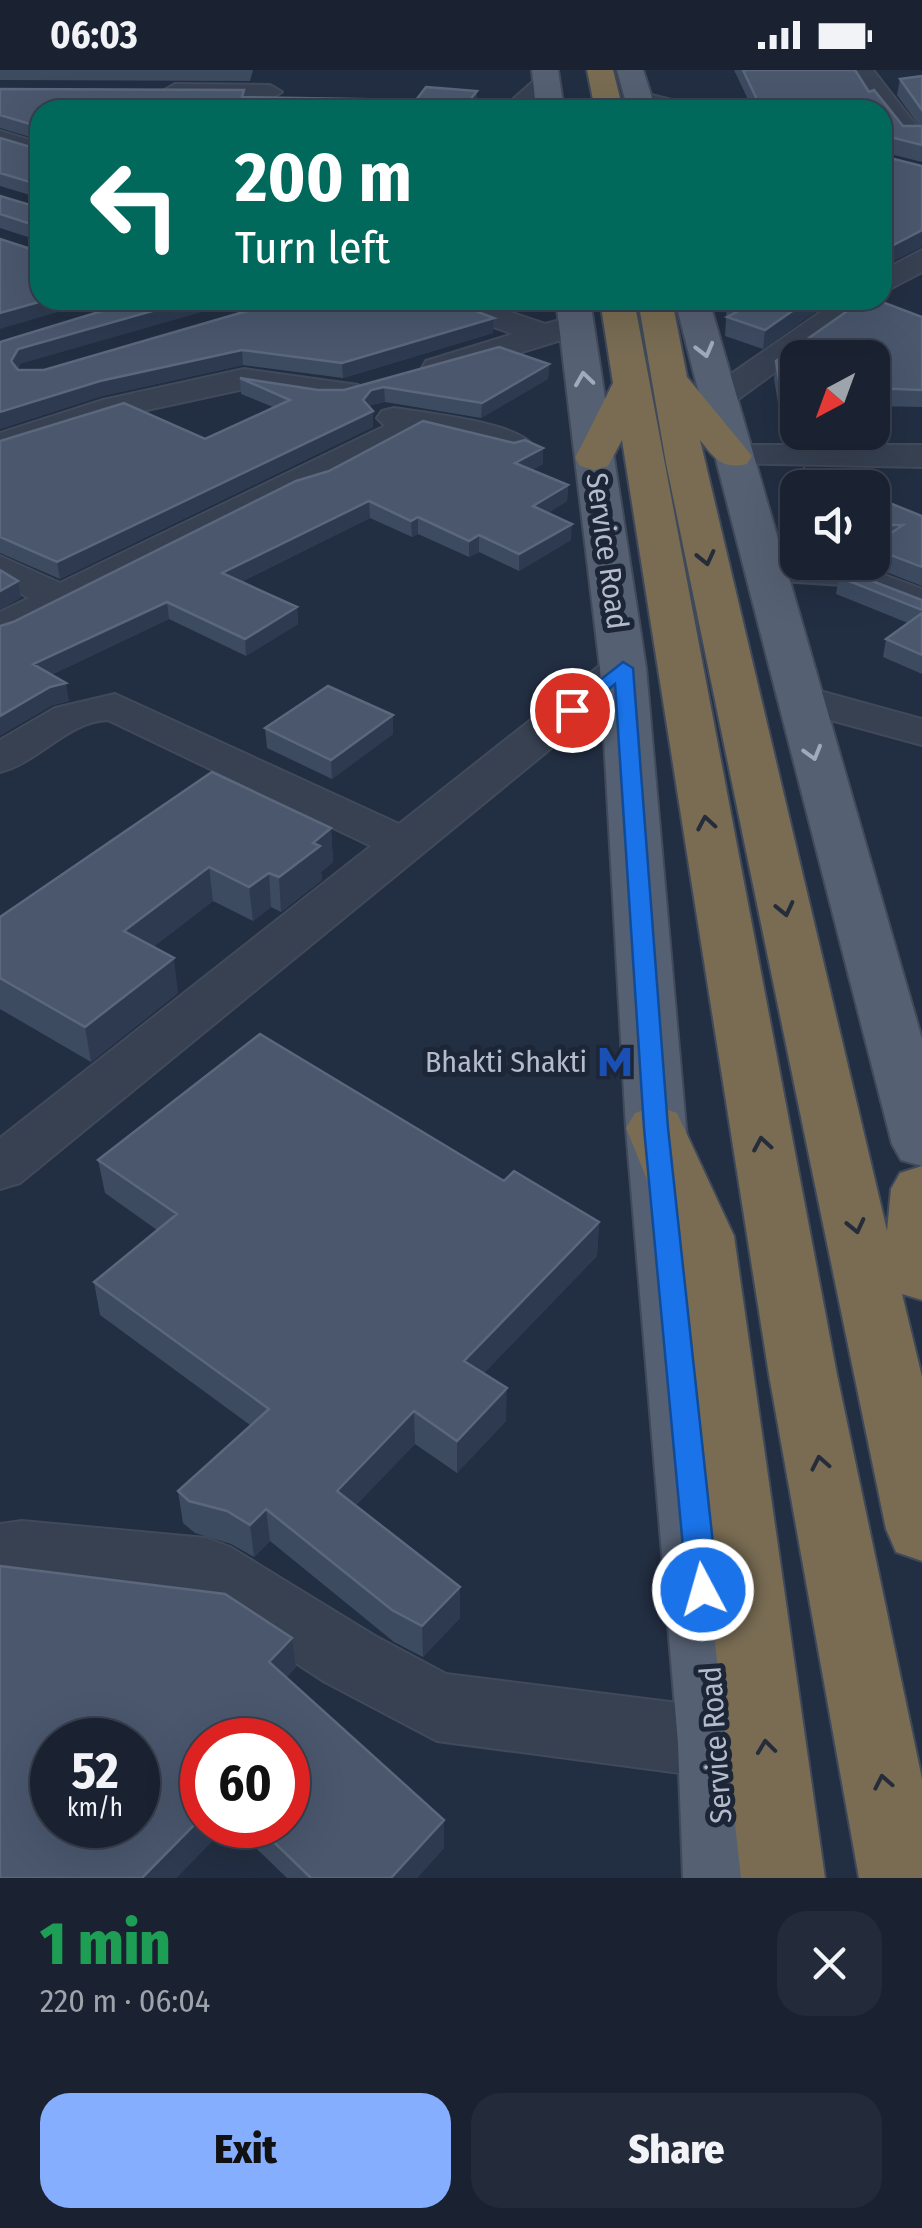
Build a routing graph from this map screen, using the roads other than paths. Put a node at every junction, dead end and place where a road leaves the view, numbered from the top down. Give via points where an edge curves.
1 (600, 70) edge
2 (630, 70) edge
3 (546, 76) edge
4 (866, 76) edge
5 (905, 81) edge
6 (159, 91) edge
7 (241, 100) edge
8 (523, 100) edge
9 (608, 100) edge
10 (640, 100) edge
11 (884, 100) edge
12 (892, 110) edge
13 (910, 134) edge
14 (0, 139) edge
15 (30, 146) edge
16 (30, 149) edge
17 (0, 156) edge
18 (922, 259) edge
19 (892, 284) edge
20 (506, 310) edge
21 (619, 310) edge
22 (657, 310) edge
23 (695, 310) edge
24 (856, 310) edge
25 (565, 320) edge
26 (66, 388) edge
27 (333, 394) junction
28 (718, 399) junction
29 (114, 407) junction
30 (417, 423) junction
31 (0, 444) edge
32 (515, 445) edge
33 (922, 456) edge
34 (664, 459) junction
35 (0, 568) edge
36 (764, 571) junction
37 (58, 598) junction
38 (922, 603) edge
39 (0, 628) edge
40 (623, 668) junction
41 (798, 698) junction
42 (922, 732) edge
43 (0, 759) edge
44 (238, 766) junction
45 (190, 798) edge
46 (404, 844) junction
47 (656, 1128) junction
48 (922, 1144) edge
49 (0, 1168) edge
50 (922, 1189) edge
51 (920, 1265) edge
52 (922, 1528) edge
53 (0, 1554) edge
54 (718, 1743) junction
55 (725, 1878) edge
56 (783, 1878) edge
57 (901, 1878) edge

1 - 9 highway
2 - 10 main road
3 - 8 street
4 - 5 street
4 - 11 street
6 - 7 street via 270,92
12 - 13 street
14 - 15 street
16 - 17 street
18 - 19 street
20 - 25 street
21 - 34 highway via 631,384
22 - 34 highway via 673,382
23 -> 28 main road
24 - 28 street
25 - 27 street
34 -> 25 main road, Service Road
26 - 29 street
27 - 29 street via 244,379
27 - 30 street
28 - 34 main road
29 - 31 street
30 - 32 street
30 - 37 street
33 - 34 street
34 - 36 main road
34 - 40 main road, Service Road
34 -> 52 highway
57 -> 34 highway via 803,1376
35 - 37 street
36 - 38 street via 834,572
36 - 41 main road
37 - 39 street
40 - 46 street
40 - 47 main road, Service Road
41 - 42 street
41 -> 48 main road
43 - 44 street via 99,706
44 - 45 street
44 - 46 street
46 - 49 street
47 - 54 main road, Service Road
56 -> 47 highway via 702,1236
50 - 51 highway
53 - 54 street via 206,1568 437,1707
54 - 55 main road, Service Road

